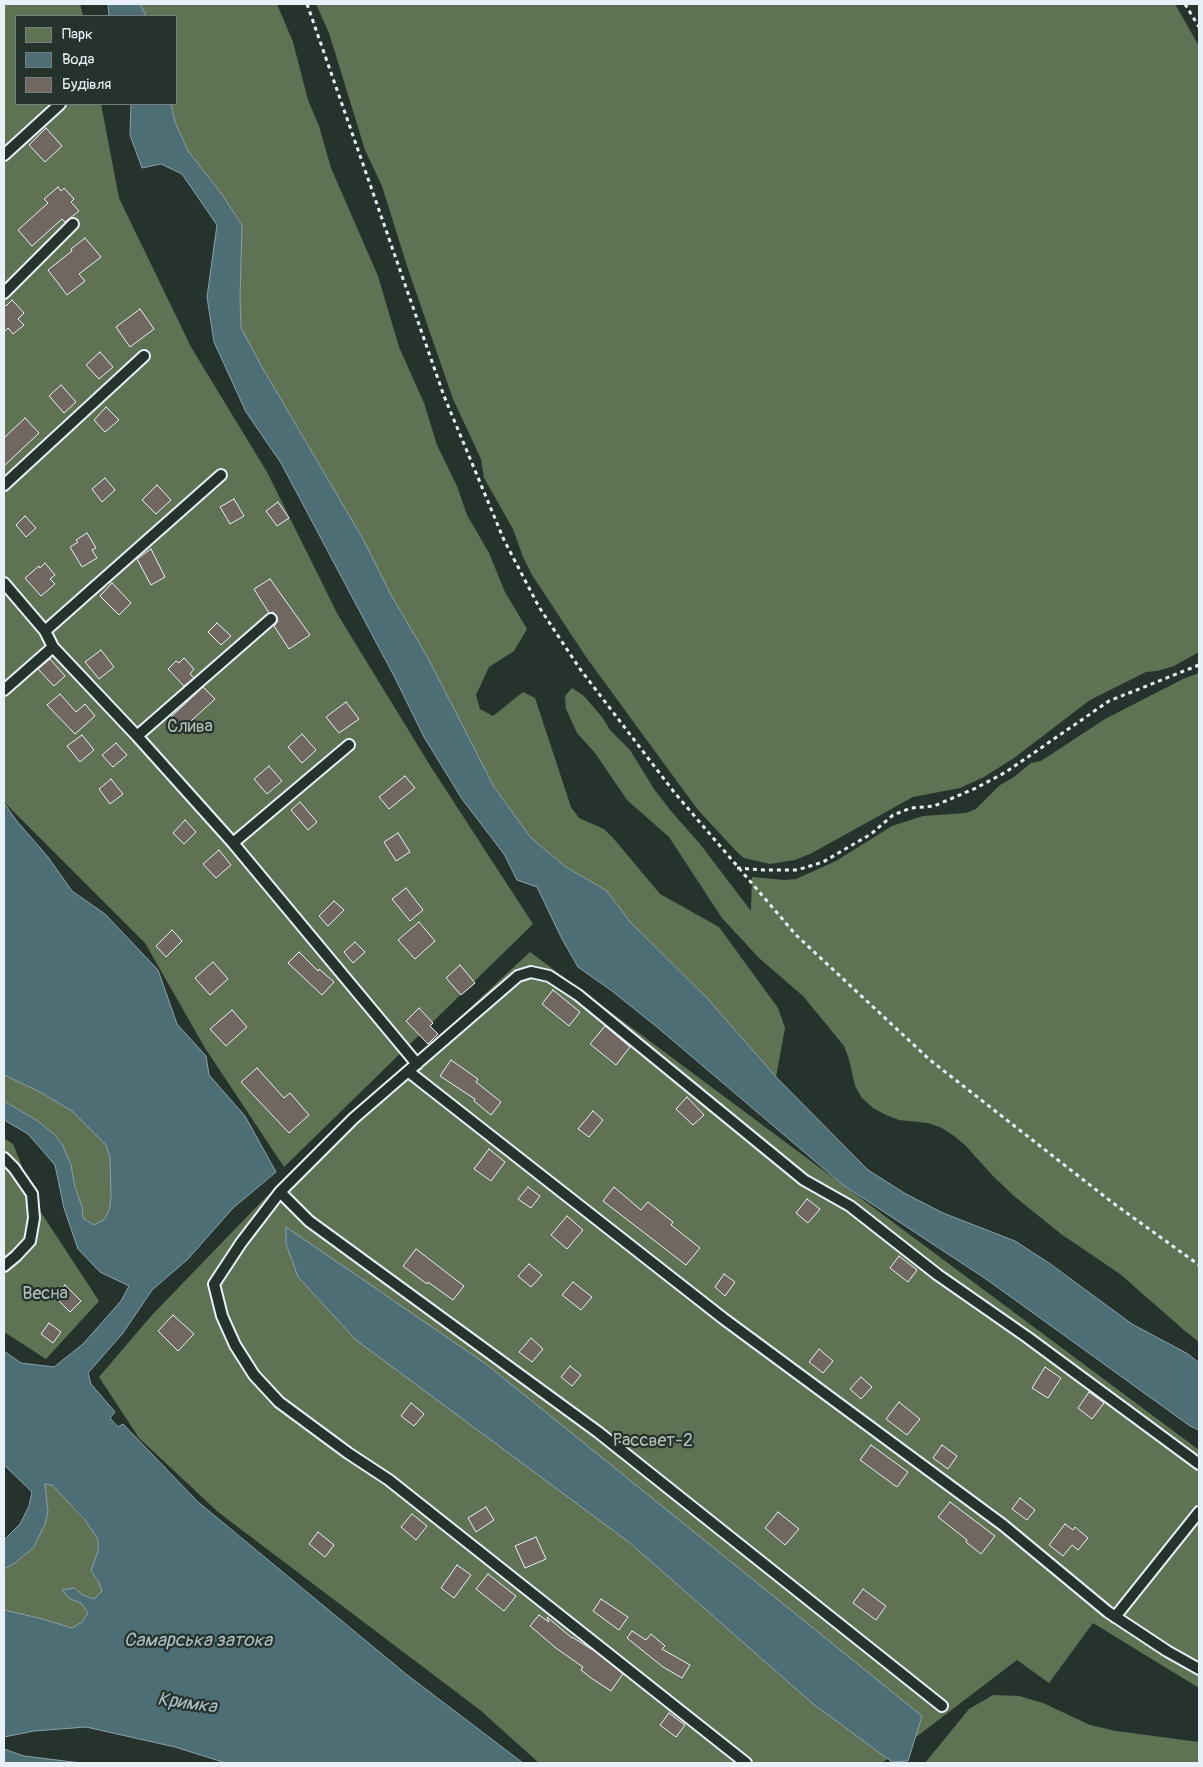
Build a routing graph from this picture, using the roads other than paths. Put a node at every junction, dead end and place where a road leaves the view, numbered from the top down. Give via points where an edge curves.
1 (59, 105) edge
2 (4, 155) edge
3 (73, 224) dead end
4 (4, 293) edge
5 (144, 356) dead end
6 (221, 475) dead end
7 (4, 485) edge
8 (4, 583) edge
9 (271, 619) dead end
10 (45, 630) junction
11 (53, 647) junction
12 (4, 690) edge
13 (137, 736) junction
14 (349, 745) dead end
15 (233, 843) junction
16 (417, 1064) junction
17 (409, 1072) junction
18 (4, 1158) edge
19 (280, 1192) junction
20 (4, 1266) edge
21 (1199, 1464) edge
22 (1199, 1512) edge
23 (1115, 1616) junction
24 (1199, 1669) edge
25 (942, 1706) dead end
26 (746, 1763) edge

1 - 2 lane
3 - 4 lane
5 - 7 lane
6 - 10 lane
8 - 10 lane
9 - 13 lane
10 - 11 lane
11 - 12 lane
11 - 13 lane
13 - 15 lane
14 - 15 lane
15 - 16 lane
16 - 17 lane
16 - 21 lane via 518,976 531,972 549,976 578,994 804,1180 850,1206 938,1275
17 - 19 lane via 354,1118
17 - 23 lane via 724,1319 1003,1525
18 - 20 lane via 32,1194 34,1218 30,1241
19 - 25 lane via 309,1221 598,1432
19 - 26 lane via 241,1242 214,1284 222,1316 235,1346 254,1376 279,1402 348,1454 389,1480
22 - 23 lane
23 - 24 lane

